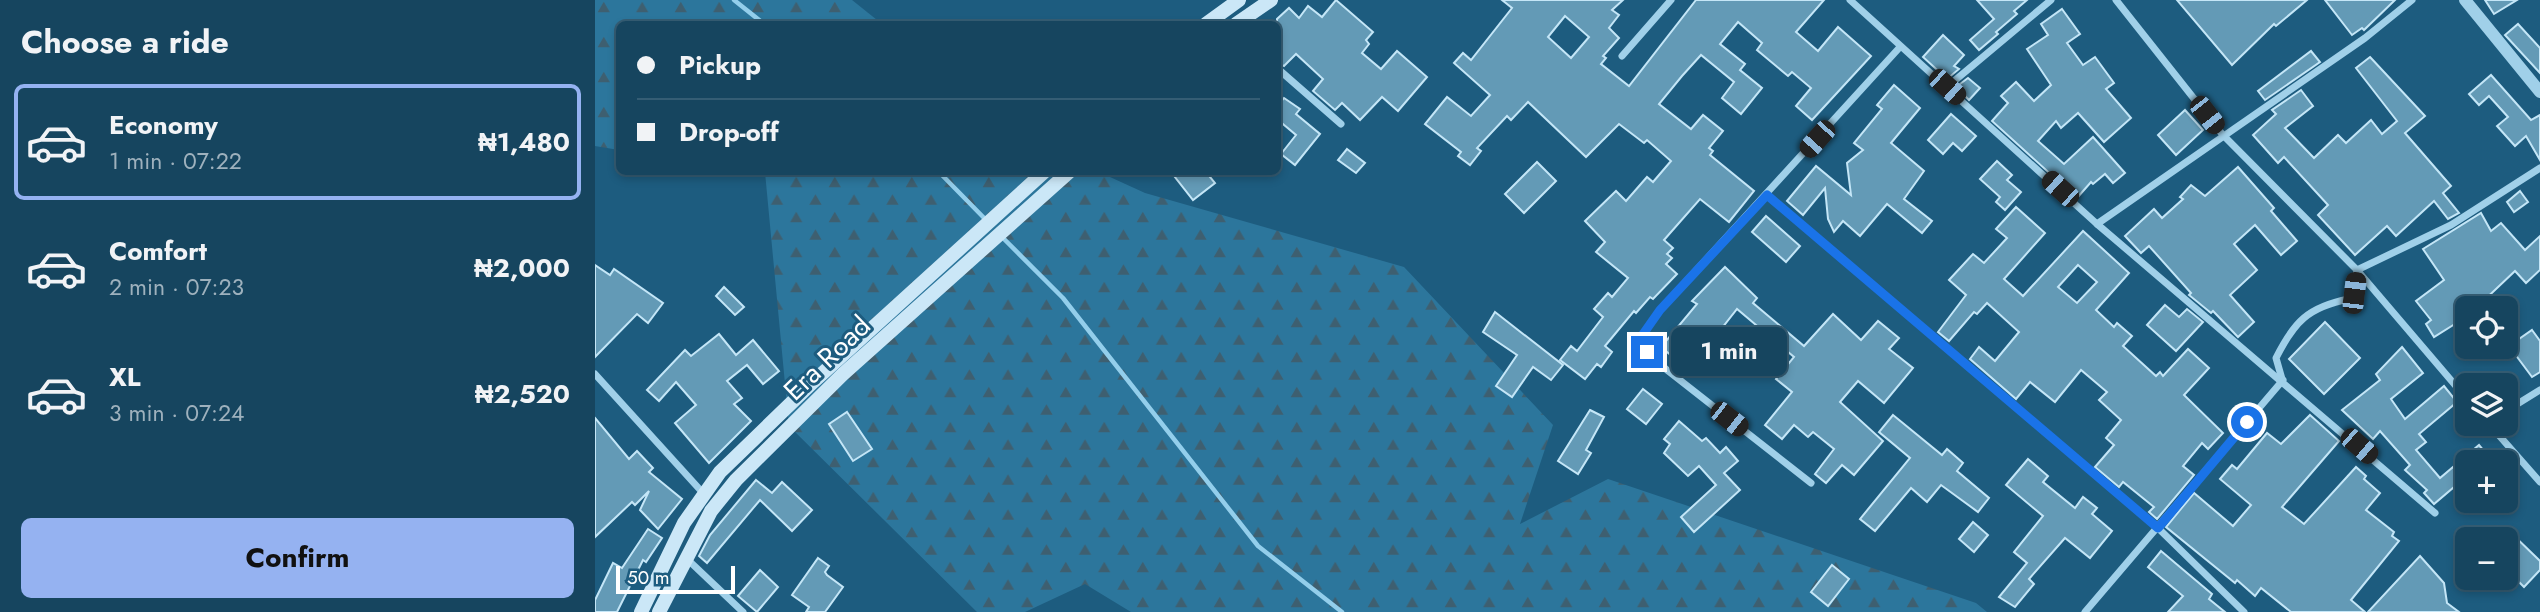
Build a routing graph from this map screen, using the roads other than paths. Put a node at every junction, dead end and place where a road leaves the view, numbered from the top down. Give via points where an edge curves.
1 (1239, 0) edge
2 (1271, 0) edge
3 (1671, 0) edge
4 (1850, 0) edge
5 (2051, 0) edge
6 (2116, 0) edge
7 (2411, 0) edge
8 (2465, 0) edge
9 (1210, 21) edge
10 (1240, 21) edge
11 (1900, 47) junction
12 (1622, 56) dead end
13 (1281, 72) edge
14 (1947, 87) junction
15 (2540, 92) edge
16 (1341, 124) dead end
17 (2222, 134) junction
18 (2540, 168) edge
19 (1041, 175) edge
20 (1066, 175) edge
21 (1767, 195) junction
22 (2097, 224) junction
23 (986, 238) junction
24 (2357, 271) junction
25 (595, 374) edge
26 (2283, 380) junction
27 (813, 382) junction
28 (2455, 385) edge
29 (2540, 390) edge
30 (825, 394) junction
31 (2518, 404) edge
32 (2500, 436) edge
33 (2540, 482) edge
34 (1811, 483) dead end
35 (703, 493) junction
36 (2435, 513) dead end
37 (2158, 528) junction
38 (686, 558) junction
39 (641, 612) edge
40 (659, 612) edge
41 (743, 612) edge
42 (2085, 612) edge
43 (2245, 612) edge

1 - 9 main road
2 - 10 main road
3 - 12 street
4 - 11 street
5 - 14 street
6 - 17 street
7 - 17 street via 2365,38
8 - 15 street
11 - 14 street
11 - 21 street
13 - 16 street
14 - 22 street
17 - 22 street
17 - 24 street
18 - 24 street via 2451,225
19 - 23 main road via 1006,208
20 - 23 main road, Era Road via 1017,220
21 - 34 street via 1660,310 1641,337 1647,352 1667,370
21 - 37 street
22 - 26 street
23 - 27 main road
23 - 30 main road, Era Road
24 - 26 street via 2349,299 2323,304 2290,331 2276,358
24 - 28 street
25 - 35 street
26 - 36 street
26 - 37 street
27 - 30 main road
27 - 35 main road
29 - 31 street
30 - 38 main road, Era Road via 736,480 711,511
32 - 33 street
35 - 39 main road via 666,556
37 - 42 street
37 - 43 street
38 - 40 main road, Era Road
38 - 41 street

